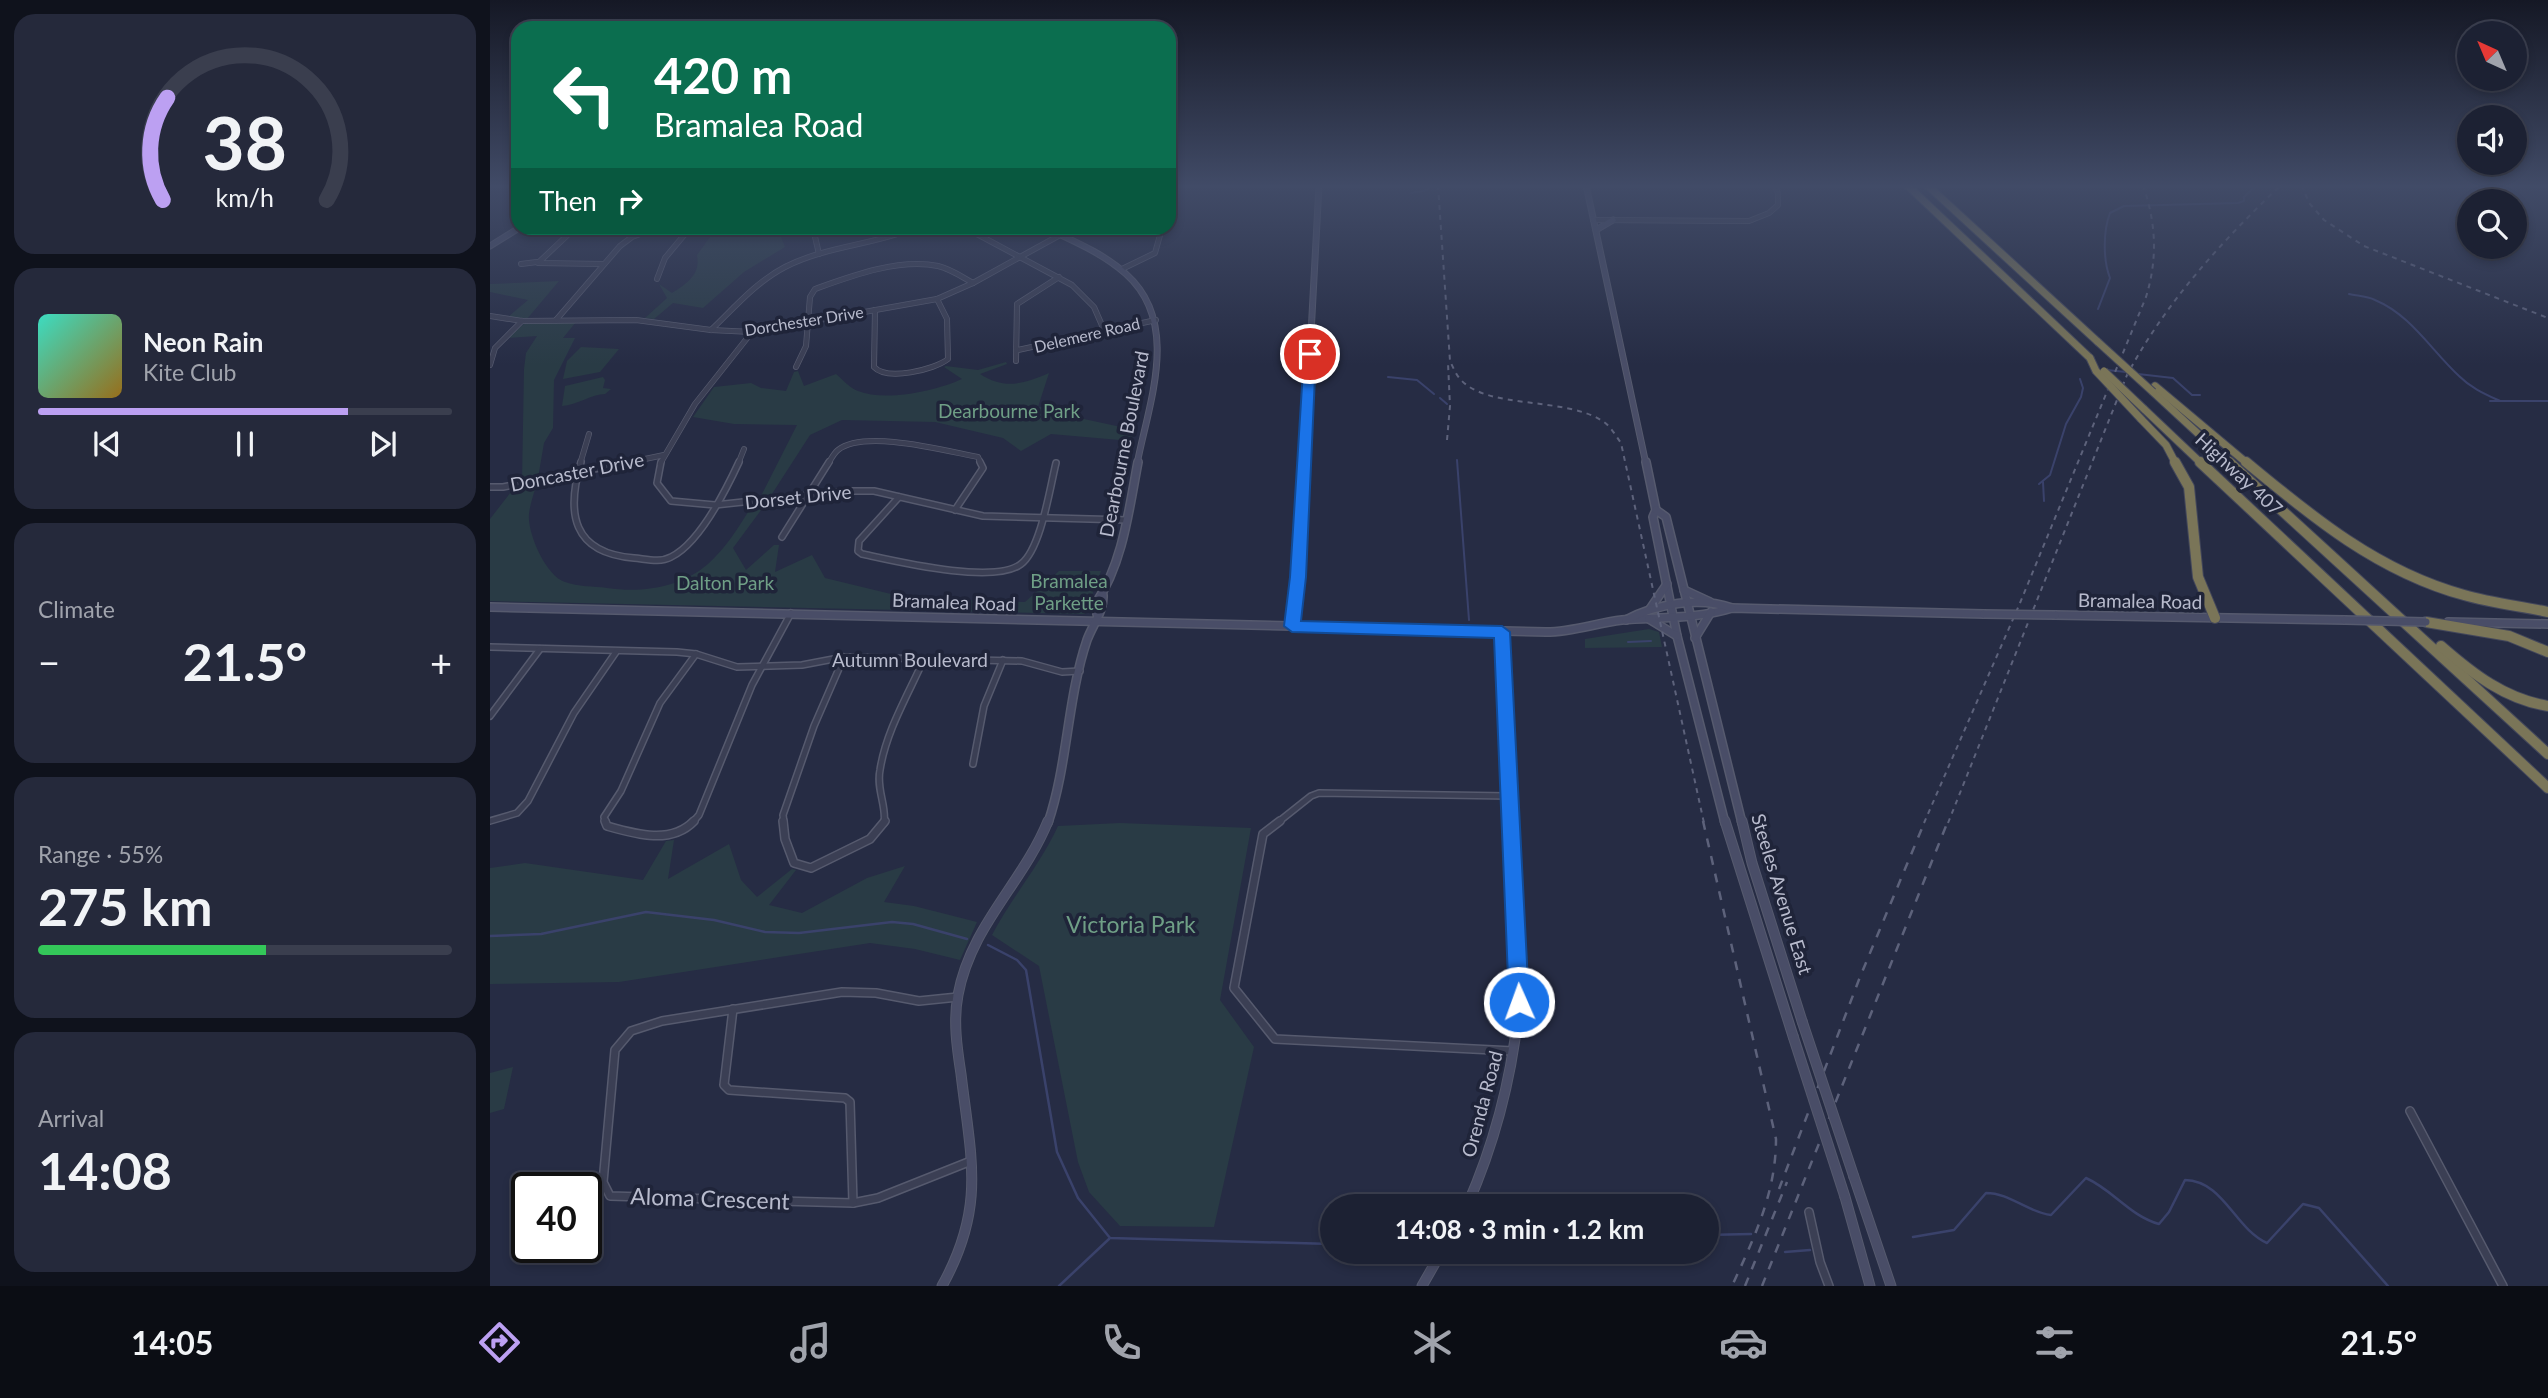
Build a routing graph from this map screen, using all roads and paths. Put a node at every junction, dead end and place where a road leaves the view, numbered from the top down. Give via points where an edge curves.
1 (556, 245) edge
2 (622, 245) edge
3 (677, 245) edge
4 (817, 245) edge
5 (855, 245) edge
6 (999, 245) edge
7 (1041, 245) edge
8 (1078, 245) edge
9 (1157, 245) edge
10 (1317, 245) edge
11 (1598, 245) edge
12 (1970, 245) edge
13 (1992, 245) edge
14 (819, 254) junction
15 (1021, 256) junction
16 (537, 262) junction
17 (521, 264) dead end
18 (603, 264) junction
19 (1122, 269) junction
20 (1059, 277) junction
21 (657, 279) dead end
22 (973, 283) junction
23 (937, 299) junction
24 (875, 310) junction
25 (490, 316) edge
26 (556, 320) junction
27 (1156, 320) junction
28 (522, 321) junction
29 (808, 322) junction
30 (711, 330) junction
31 (1104, 330) junction
32 (752, 331) junction
33 (1018, 350) junction
34 (1017, 361) dead end
35 (490, 365) edge
36 (796, 367) dead end
37 (2154, 389) junction
38 (2142, 414) junction
39 (589, 434) dead end
40 (744, 449) dead end
41 (664, 455) junction
42 (1056, 463) dead end
43 (579, 472) junction
44 (490, 487) edge
45 (808, 495) junction
46 (899, 497) junction
47 (715, 505) junction
48 (955, 510) junction
49 (1656, 510) junction
50 (1041, 519) junction
51 (1127, 520) junction
52 (782, 537) dead end
53 (1667, 584) junction
54 (1684, 590) junction
55 (1710, 603) junction
56 (1688, 605) junction
57 (2388, 606) junction
58 (1672, 607) junction
59 (491, 608) edge
60 (1732, 608) junction
61 (1650, 609) junction
62 (1712, 612) junction
63 (2548, 612) edge
64 (792, 613) junction
65 (1689, 614) junction
66 (1673, 616) junction
67 (1095, 618) junction
68 (2215, 618) junction
69 (1626, 620) junction
70 (1649, 620) junction
71 (2426, 622) junction
72 (2548, 624) edge
73 (1292, 626) junction
74 (1502, 632) junction
75 (1677, 636) junction
76 (1695, 638) junction
77 (490, 647) edge
78 (540, 649) junction
79 (616, 652) junction
80 (2548, 652) edge
81 (695, 654) junction
82 (844, 657) junction
83 (923, 659) junction
84 (1003, 660) junction
85 (761, 668) junction
86 (1080, 671) junction
87 (2548, 706) edge
88 (490, 716) edge
89 (2548, 754) edge
90 (973, 764) dead end
91 (2548, 788) edge
92 (1508, 796) junction
93 (490, 821) edge
94 (1752, 863) junction
95 (1738, 866) junction
96 (958, 997) junction
97 (733, 1009) junction
98 (1516, 1052) junction
99 (2410, 1111) dead end
100 (972, 1160) junction
101 (1472, 1194) edge
102 (853, 1203) junction
103 (1808, 1212) dead end
104 (1435, 1264) edge
105 (943, 1286) edge
106 (1422, 1286) edge
107 (1829, 1286) edge
108 (1870, 1286) edge
109 (1891, 1286) edge
110 (2503, 1286) edge

1 - 16 street
2 - 18 street
3 - 21 street
4 - 14 street
5 - 14 street
6 - 15 street
7 - 15 street, Dorchester Drive
8 - 19 main road, Dearbourne Boulevard
9 - 19 street via 1155,253
10 - 73 main road
11 - 49 main road, Steeles Avenue East
12 - 38 highway, bridge
13 - 37 highway, Highway 407, bridge
14 - 30 street via 784,267 761,283
15 - 20 street
15 - 22 street, Dorchester Drive
16 - 17 street
16 - 18 street
18 - 26 street
19 - 27 main road, Dearbourne Boulevard via 1145,295
20 - 31 street via 1086,296
20 - 33 street via 1017,304
22 - 23 street, Dorchester Drive
22 - 29 street via 934,265 871,273 815,289
23 - 24 street, Dorchester Drive
23 - 24 street via 947,319 948,359 931,370 877,371
24 - 29 street, Dorchester Drive
25 - 28 street, Dorchester Drive
26 - 28 street, Dorchester Drive
26 - 30 street, Dorchester Drive via 636,320
27 - 31 street, Delemere Road
27 - 51 main road, Dearbourne Boulevard via 1158,354
28 - 35 street via 495,348
29 - 32 street, Dorchester Drive
29 - 36 street via 806,346
30 - 32 street, Dorchester Drive
31 - 33 street, Delemere Road
32 - 41 street, Dorset Drive
33 - 34 street
37 - 57 highway, Highway 407
37 - 63 highway via 2362,551 2463,595
38 - 68 highway via 2189,487 2197,577
38 - 91 highway, Highway 407
39 - 43 street
40 - 47 street via 735,474
41 - 43 street, Doncaster Drive
41 - 47 street, Dorset Drive via 656,479 667,499
42 - 50 street
43 - 44 street, Doncaster Drive
43 - 47 street via 573,498 576,521 598,551 611,555 656,561 674,556
45 - 46 street, Dorset Drive via 867,491
45 - 47 street, Dorset Drive
45 - 48 street via 841,447 911,444 981,460 984,468
45 - 52 street
46 - 48 street, Dorset Drive
46 - 50 street via 859,541 862,554 915,567 1005,572 1025,560
48 - 50 street, Dorset Drive
49 - 53 main road, Steeles Avenue East via 1653,517
49 - 54 main road, Steeles Avenue East via 1666,517
50 - 51 street, Dorset Drive
51 - 67 main road, Dearbourne Boulevard via 1103,595 1094,607
53 - 58 main road, Steeles Avenue East
53 - 61 main road
54 - 55 main road
54 - 56 main road, Steeles Avenue East
55 - 56 main road, Bramalea Road
55 - 60 main road, Bramalea Road
56 - 58 main road, Bramalea Road
56 - 65 main road, Steeles Avenue East
57 - 87 highway via 2493,687 2525,702
57 - 89 highway, Highway 407
58 - 61 main road, Bramalea Road
58 - 66 main road, Steeles Avenue East
59 - 64 main road, Bramalea Road
60 - 62 main road, Bramalea Road
60 - 68 main road, Bramalea Road, bridge
61 - 69 main road, Bramalea Road
62 - 65 main road, Bramalea Road
62 - 76 main road
64 - 67 main road, Bramalea Road
64 - 85 street
65 - 66 main road, Bramalea Road
65 - 76 main road, Steeles Avenue East
66 - 70 main road, Bramalea Road
66 - 75 main road, Steeles Avenue East
67 - 73 main road, Bramalea Road
67 - 86 main road, Dearbourne Boulevard
68 - 71 main road, Bramalea Road, bridge
69 - 70 main road, Bramalea Road
69 - 74 main road, Bramalea Road via 1568,631
70 - 75 main road
71 - 72 main road, Bramalea Road
71 - 80 highway via 2510,636
73 - 74 main road, Bramalea Road
74 - 92 main road, Orenda Road
75 - 95 main road, Steeles Avenue East
76 - 94 main road, Steeles Avenue East
77 - 78 street, Autumn Boulevard
78 - 79 street, Autumn Boulevard
78 - 88 street
79 - 81 street, Autumn Boulevard
79 - 93 street via 574,713 528,801 517,813
81 - 85 street, Autumn Boulevard via 737,667
81 - 85 street via 660,703 621,791 604,817 607,826 670,837 689,828 699,815
82 - 83 street, Autumn Boulevard
82 - 83 street via 783,815 785,839 798,867 817,866 870,839 883,825 877,780
82 - 85 street, Autumn Boulevard
83 - 84 street, Autumn Boulevard
84 - 86 street, Autumn Boulevard via 1062,672
84 - 90 street via 984,706
86 - 96 main road, Dearbourne Boulevard via 1048,821 1025,866 986,922
92 - 98 main road, Orenda Road via 1520,995
92 - 98 street via 1311,796 1263,834 1234,988 1275,1039
94 - 95 main road
94 - 109 main road, Steeles Avenue East, bridge
95 - 108 main road, Steeles Avenue East, bridge
96 - 97 street, Aloma Crescent via 919,1001 842,992
96 - 100 main road, Dearbourne Boulevard via 958,1053
97 - 102 street via 724,1085 729,1090 850,1101
97 - 102 street, Aloma Crescent via 638,1027 619,1043 603,1182 606,1190 610,1196
98 - 101 main road, Orenda Road via 1492,1147
99 - 110 street
100 - 102 street, Aloma Crescent via 878,1198
100 - 105 main road, Dearbourne Boulevard via 975,1180 969,1229
103 - 107 street
104 - 106 main road

